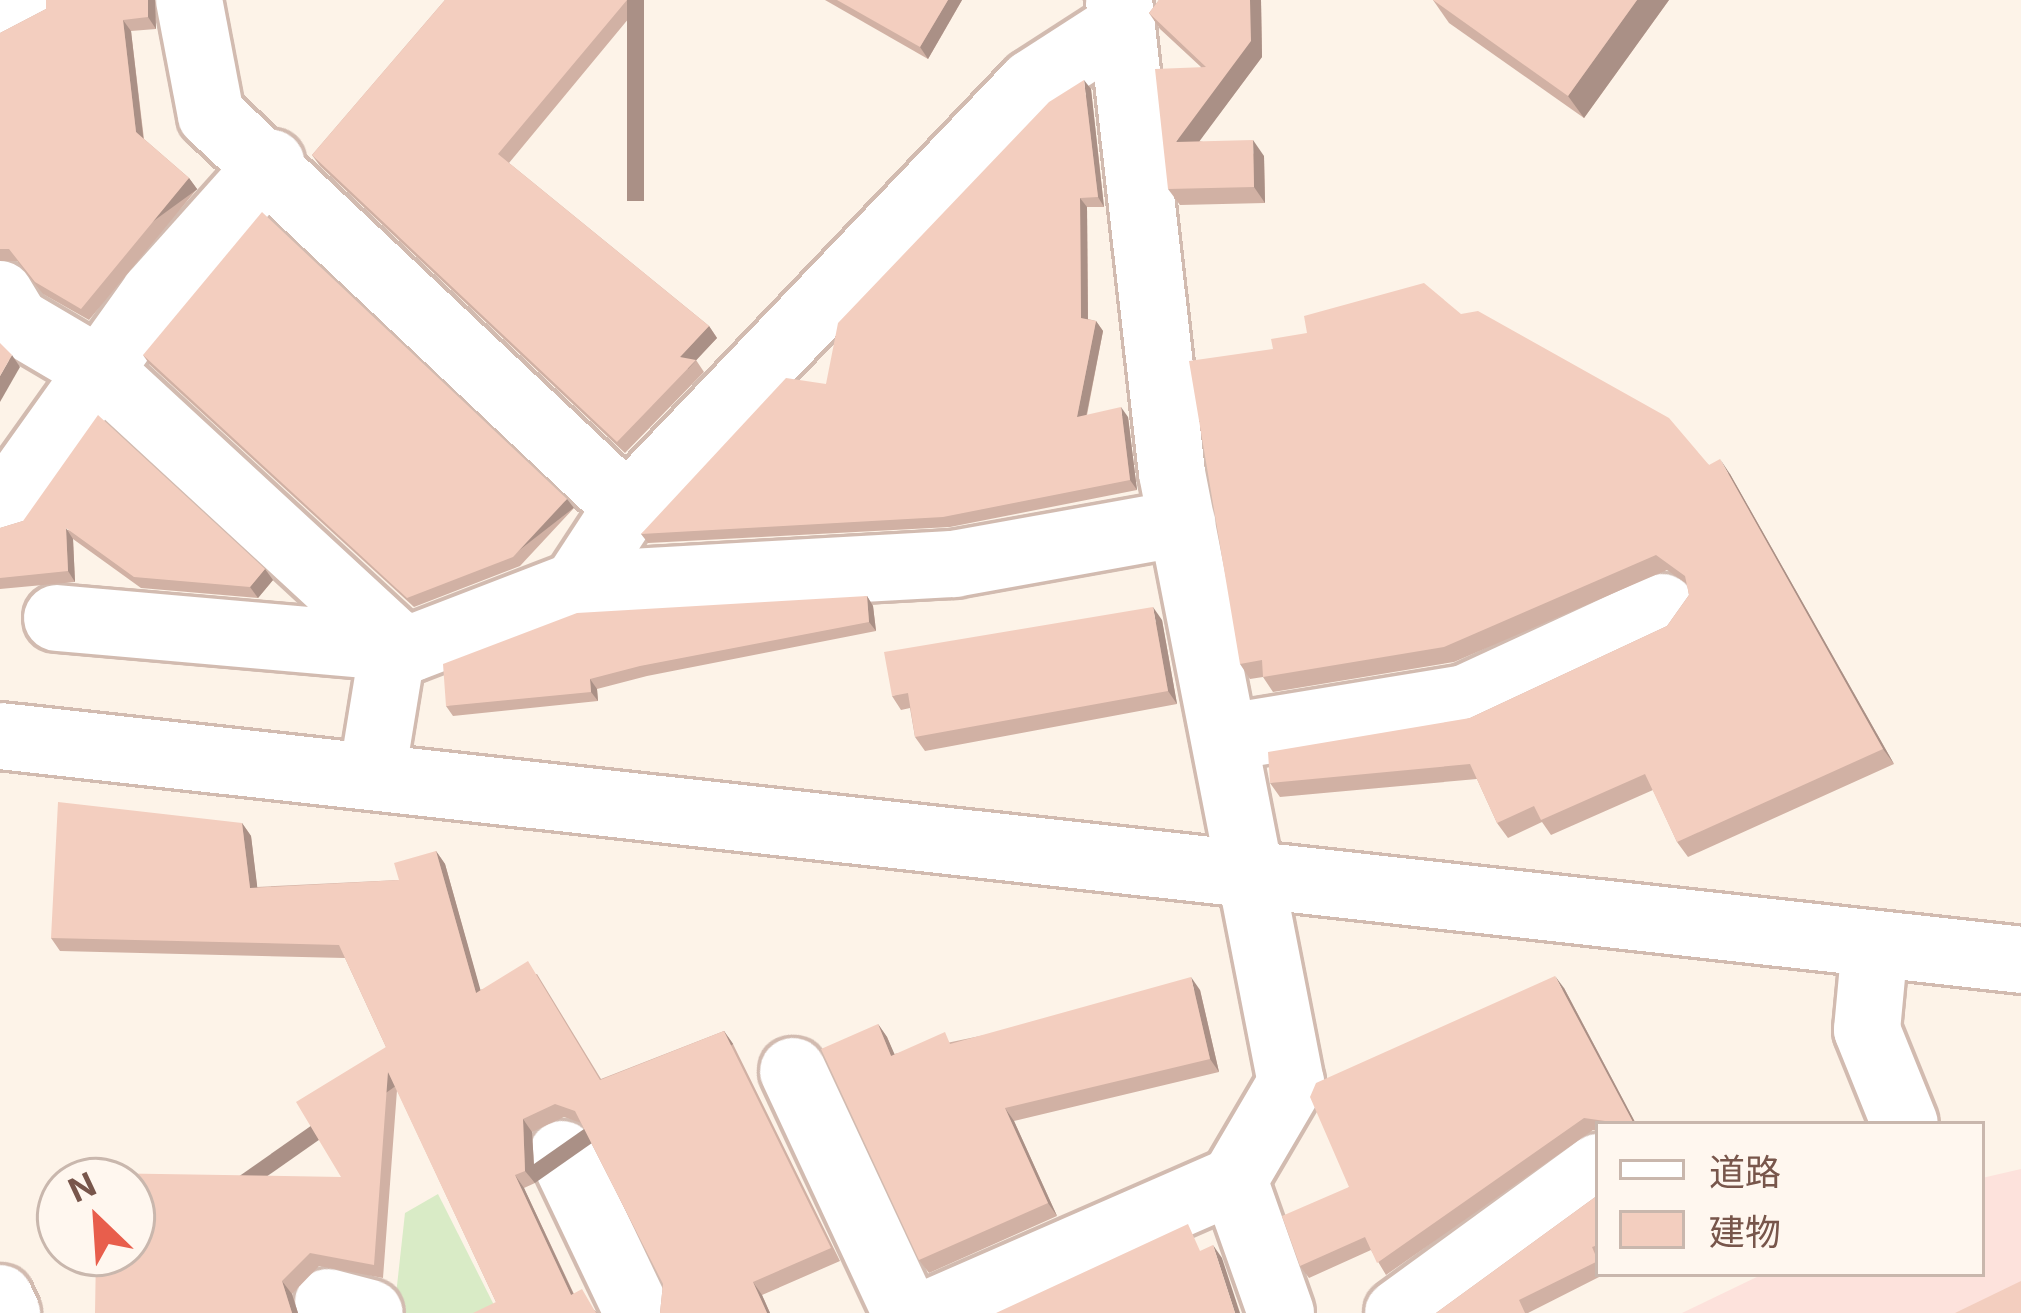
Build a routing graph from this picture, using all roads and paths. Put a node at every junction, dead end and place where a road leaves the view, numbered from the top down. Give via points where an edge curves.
1 (23, 0) edge
2 (189, 0) edge
3 (0, 12) edge
4 (1119, 14) edge
5 (271, 164) junction
6 (0, 294) edge
7 (100, 371) junction
8 (627, 507) junction
9 (0, 510) edge
10 (1182, 524) junction
11 (576, 585) junction
12 (1662, 607) dead end
13 (57, 618) dead end
14 (394, 641) junction
15 (0, 736) edge
16 (1228, 737) junction
17 (372, 776) junction
18 (1255, 870) junction
19 (1875, 945) junction
20 (2021, 960) edge
21 (793, 1071) dead end
22 (1905, 1121) edge
23 (562, 1154) dead end
24 (1595, 1169) edge
25 (1234, 1180) junction
26 (0, 1298) edge
27 (7, 1313) edge
28 (638, 1313) edge
29 (906, 1313) edge
30 (930, 1313) edge
31 (1281, 1313) edge
32 (1398, 1313) edge

1 - 3 street
2 - 5 street via 211,115
4 - 8 street via 1032,83
4 - 10 street
5 - 7 street
5 - 8 street
6 - 7 street via 16,321
7 - 9 street
7 - 14 street
8 - 11 street
10 - 11 street via 954,564
10 - 16 street
11 - 14 street via 410,649
12 - 16 street via 1466,698
13 - 14 street
14 - 17 street
15 - 17 street
16 - 18 street
17 - 18 street
18 - 19 street
18 - 25 street via 1291,1083
19 - 20 street
19 - 22 street via 1867,1030
21 - 29 street
23 - 28 street
24 - 32 street
25 - 30 street
25 - 31 street
26 - 27 street

